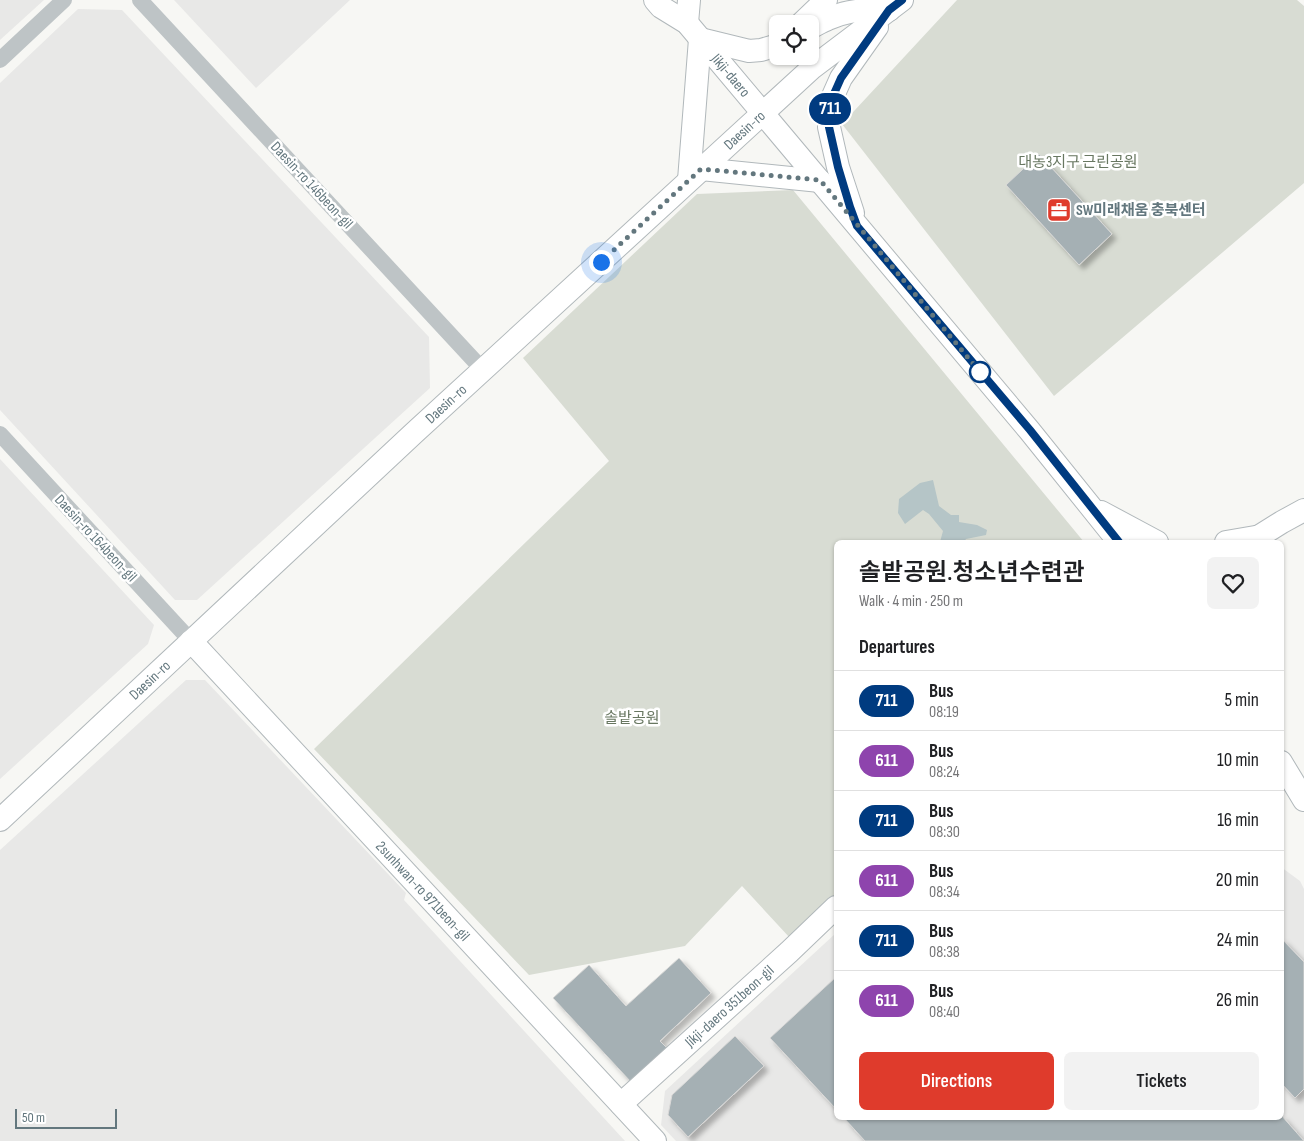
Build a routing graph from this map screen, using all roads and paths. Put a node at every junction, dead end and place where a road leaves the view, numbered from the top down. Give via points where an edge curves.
1 (64, 0) edge
2 (140, 0) edge
3 (655, 0) edge
4 (689, 0) edge
5 (826, 0) edge
6 (892, 3) edge
7 (810, 15) edge
8 (819, 24) edge
9 (694, 31) junction
10 (769, 48) edge
11 (0, 60) edge
12 (762, 113) junction
13 (695, 175) junction
14 (820, 180) junction
15 (857, 226) junction
16 (483, 370) junction
17 (0, 434) edge
18 (1090, 506) junction
19 (1304, 510) edge
20 (1117, 540) edge
21 (1153, 540) edge
22 (1256, 540) edge
23 (191, 641) junction
24 (1284, 767) edge
25 (1304, 800) edge
26 (0, 820) edge
27 (834, 909) edge
28 (621, 1104) junction
29 (655, 1141) edge

1 - 11 street
2 - 16 street, Daesin-ro 146beon-gil
3 - 9 street, Jikji-daero
4 - 9 street
5 - 7 street
6 - 8 street via 843,14
6 - 12 street, Daesin-ro
6 - 15 street via 841,78 829,112 838,167
9 - 10 street via 749,51
9 - 12 street, Jikji-daero
9 - 13 street
12 - 13 street, Daesin-ro
12 - 14 street, Jikji-daero
13 - 14 street
13 - 16 street, Daesin-ro
14 - 15 street, Jikji-daero
15 - 18 street, Jikji-daero
16 - 23 street, Daesin-ro
17 - 23 street, Daesin-ro 164beon-gil
18 - 20 street, Jikji-daero
18 - 21 street
19 - 22 street
23 - 26 street, Daesin-ro
23 - 28 street, 2sunhwan-ro 971beon-gil
24 - 25 street
27 - 28 street, Jikji-daero 351beon-gil
28 - 29 street, 2sunhwan-ro 971beon-gil

